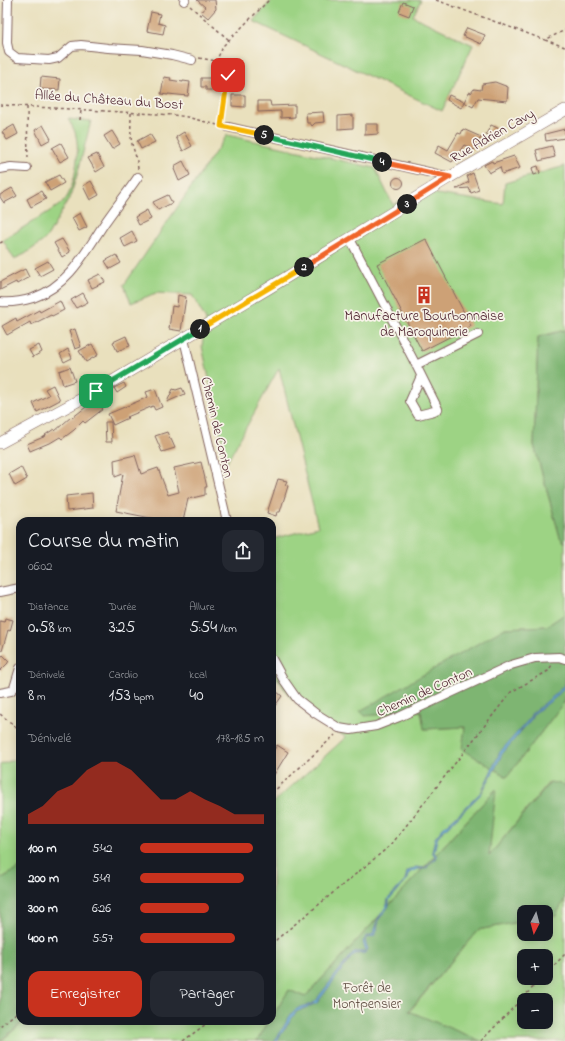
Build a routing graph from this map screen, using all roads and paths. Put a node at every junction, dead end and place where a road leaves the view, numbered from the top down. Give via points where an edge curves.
1 (8, 0) edge
2 (185, 0) edge
3 (269, 0) edge
4 (436, 0) edge
5 (565, 30) edge
6 (229, 40) junction
7 (545, 40) junction
8 (565, 47) edge
9 (192, 60) joint
10 (216, 61) junction
11 (0, 105) edge
12 (27, 107) junction
13 (81, 110) junction
14 (565, 110) edge
15 (131, 113) junction
16 (80, 120) dead end
17 (224, 126) junction
18 (27, 168) joint
19 (0, 169) edge
20 (138, 177) joint
21 (450, 177) junction
22 (350, 239) junction
23 (4, 241) dead end
24 (0, 243) edge
25 (0, 302) edge
26 (478, 334) dead end
27 (184, 339) junction
28 (416, 366) junction
29 (421, 376) junction
30 (0, 443) edge
31 (226, 517) edge
32 (16, 589) edge
33 (0, 592) edge
34 (562, 658) edge
35 (276, 667) edge
36 (16, 681) edge
37 (0, 693) edge
38 (0, 714) edge
39 (16, 727) edge
40 (339, 728) junction
41 (276, 789) edge
42 (276, 939) edge
43 (565, 954) edge
44 (553, 967) edge
45 (535, 985) edge
46 (16, 1013) edge
47 (205, 1025) edge
48 (0, 1026) edge
49 (183, 1041) edge
50 (481, 1041) edge

1 - 9 street via 7,43 9,52 17,58 49,60 58,58 72,46 81,45 142,50
2 - 6 path
3 - 6 path
4 - 7 path
5 - 7 path
6 - 10 path
7 - 8 path
9 - 10 path via 198,58
10 - 17 path via 226,69 228,75
11 - 12 path, Allée du Château du Bost
12 - 13 path, Allée du Château du Bost
12 - 18 path
13 - 15 path, Allée du Château du Bost
13 - 16 path
14 - 21 main road, Rue Adrien Cavy
15 - 17 path, Allée du Château du Bost via 187,117
15 - 20 path via 132,144 137,159
17 - 21 street
18 - 19 street
20 - 25 street via 64,280 42,295 28,300
21 - 22 main road, Rue Adrien Cavy
22 - 27 main road, Rue Adrien Cavy
22 - 28 street
23 - 24 path
26 - 28 street
27 - 30 main road, Rue Adrien Cavy
27 - 31 street, Chemin de Conton
28 - 29 street
29 - 29 street via 438,409 418,415 410,401
32 - 33 street
34 - 40 street, Chemin de Conton via 535,658 511,665 376,726 351,730
34 - 42 path via 548,671 510,692 391,845
35 - 40 street, Chemin de Conton via 297,699
36 - 37 street via 11,691
38 - 39 path
40 - 41 path via 336,735
43 - 44 path
45 - 50 path
46 - 48 path
47 - 49 path

